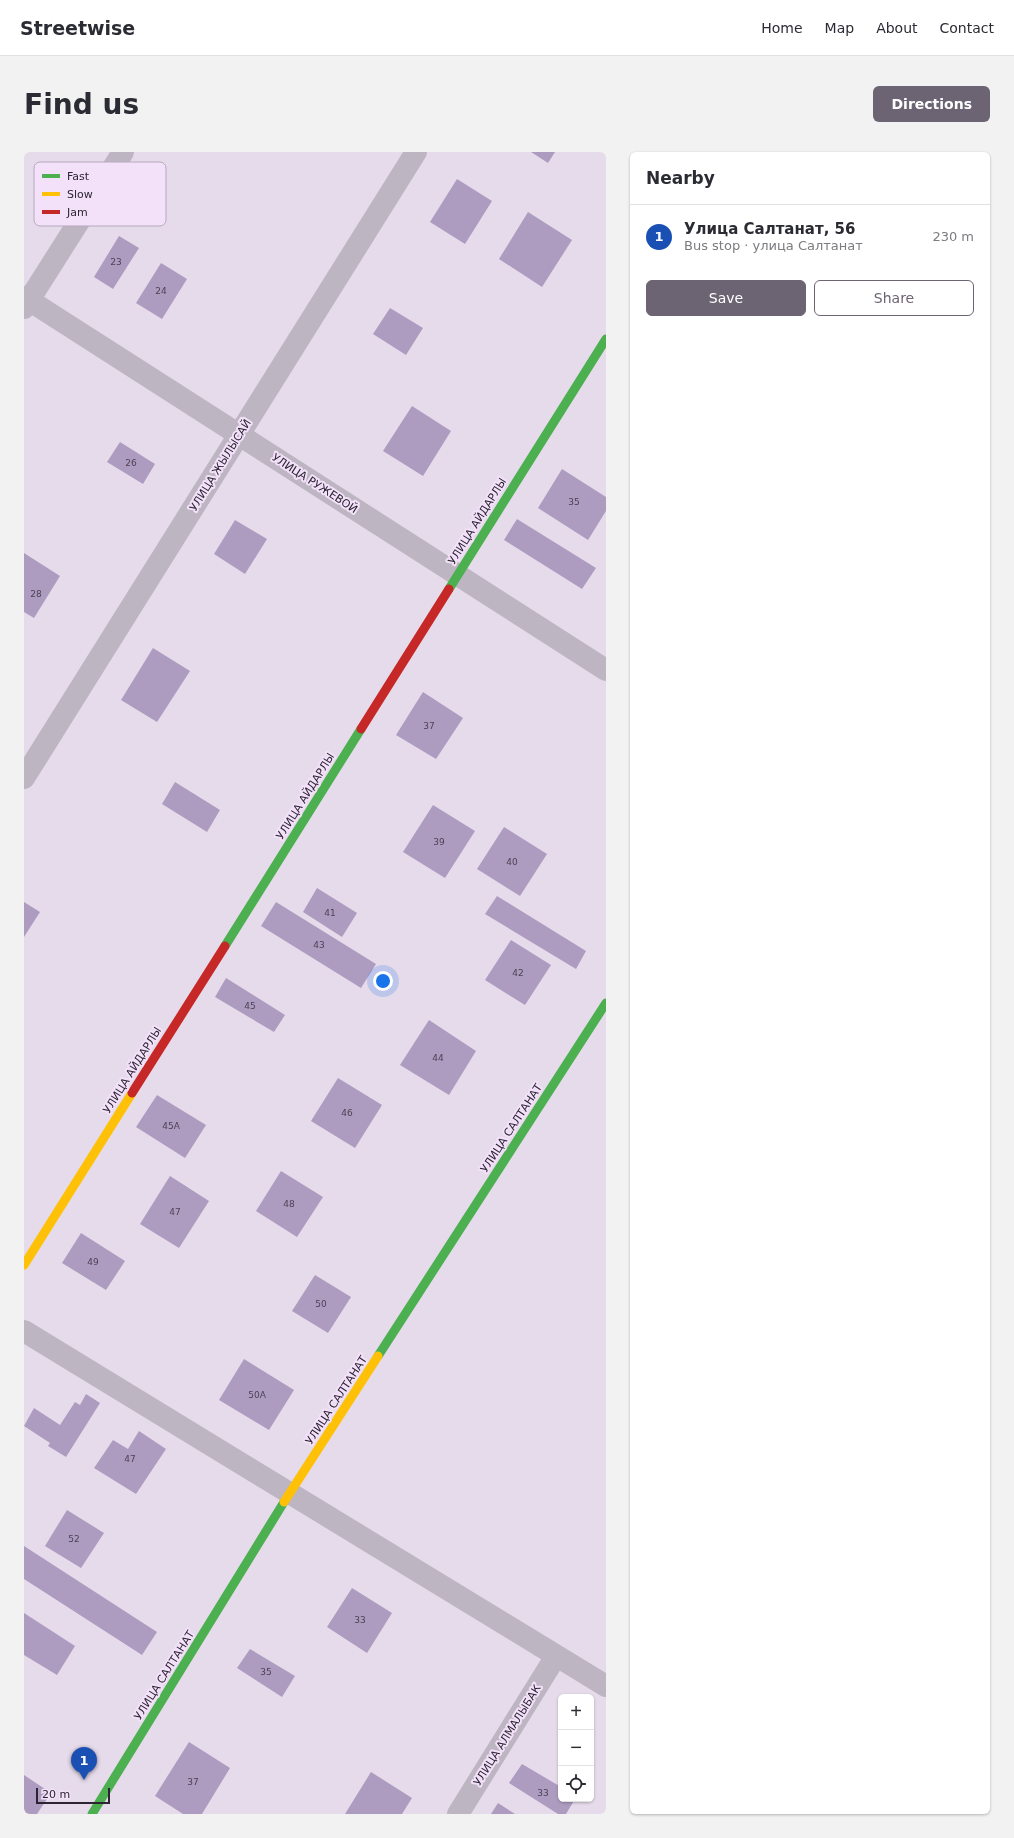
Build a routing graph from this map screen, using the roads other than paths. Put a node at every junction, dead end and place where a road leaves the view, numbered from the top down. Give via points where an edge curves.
1 (123, 152) edge
2 (416, 152) edge
3 (117, 162) edge
4 (75, 226) edge
5 (26, 302) edge
6 (606, 339) edge
7 (240, 435) junction
8 (458, 575) junction
9 (606, 670) edge
10 (24, 778) edge
11 (606, 1003) edge
12 (24, 1265) edge
13 (24, 1331) edge
14 (289, 1494) junction
15 (556, 1656) junction
16 (606, 1686) edge
17 (92, 1814) edge
18 (458, 1814) edge

1 - 3 street
2 - 7 street, УЛИЦА ЖЫЛЫСАЙ
4 - 5 street
5 - 7 street, УЛИЦА РУЖЕВОЙ
6 - 8 street, УЛИЦА АЙДАРЛЫ
7 - 8 street, УЛИЦА РУЖЕВОЙ
7 - 10 street, УЛИЦА ЖЫЛЫСАЙ
8 - 9 street, УЛИЦА РУЖЕВОЙ
8 - 12 street, УЛИЦА АЙДАРЛЫ
11 - 14 street, УЛИЦА САЛТАНАТ
13 - 14 street
14 - 15 street
14 - 17 street, УЛИЦА САЛТАНАТ
15 - 16 street
15 - 18 street, УЛИЦА АЛМАЛЫБАК

